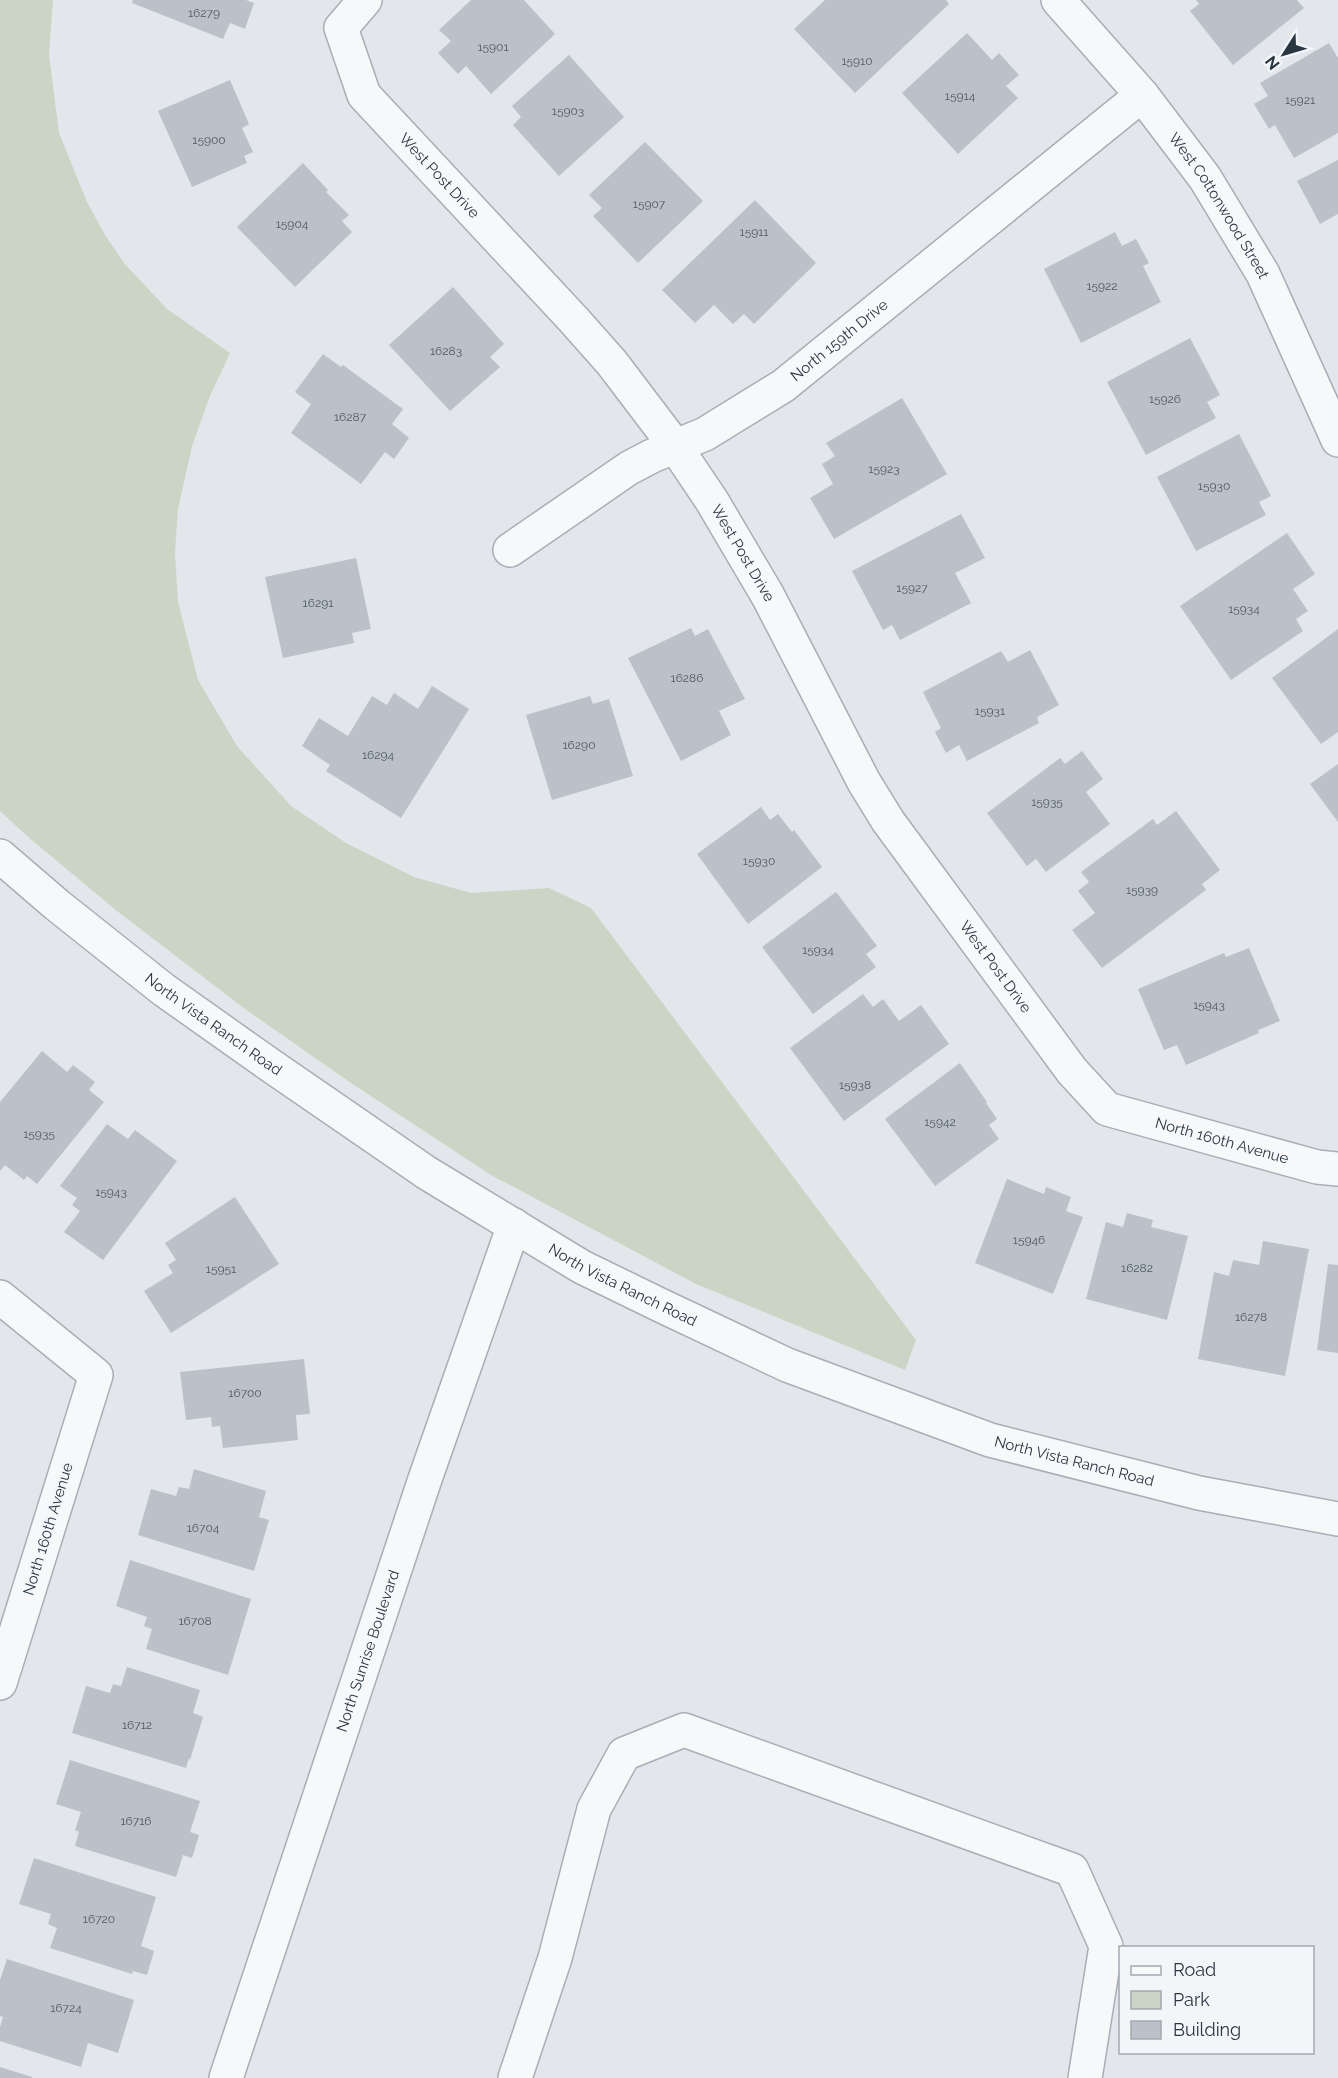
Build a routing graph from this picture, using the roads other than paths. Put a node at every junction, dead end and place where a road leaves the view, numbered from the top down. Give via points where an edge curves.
1 (365, 0) edge
2 (1058, 0) edge
3 (1142, 94) junction
4 (1338, 440) edge
5 (675, 446) junction
6 (510, 550) dead end
7 (0, 856) edge
8 (1107, 1109) joint
9 (1338, 1169) edge
10 (514, 1225) junction
11 (0, 1297) edge
12 (1338, 1520) edge
13 (0, 1683) edge
14 (226, 2078) edge
15 (515, 2078) edge
16 (1085, 2078) edge

1 - 5 street, West Post Drive via 341,28 364,95 612,363
2 - 3 street, West Cottonwood Street
3 - 4 street, West Cottonwood Street via 1205,178 1263,274
3 - 5 street, North 159th Drive via 783,386 705,434
5 - 6 street, North 159th Drive via 629,468
5 - 8 street, West Post Drive via 763,586 888,821 1072,1071
7 - 10 street, North Vista Ranch Road via 183,1004 427,1173
8 - 9 street, North 160th Avenue via 1317,1167
10 - 12 street, North Vista Ranch Road via 582,1267 787,1365 990,1440 1199,1493
10 - 14 street, North Sunrise Boulevard via 417,1502
11 - 13 street, North 160th Avenue via 96,1375
15 - 16 street via 555,1958 594,1809 624,1754 684,1730 1072,1870 1106,1946

